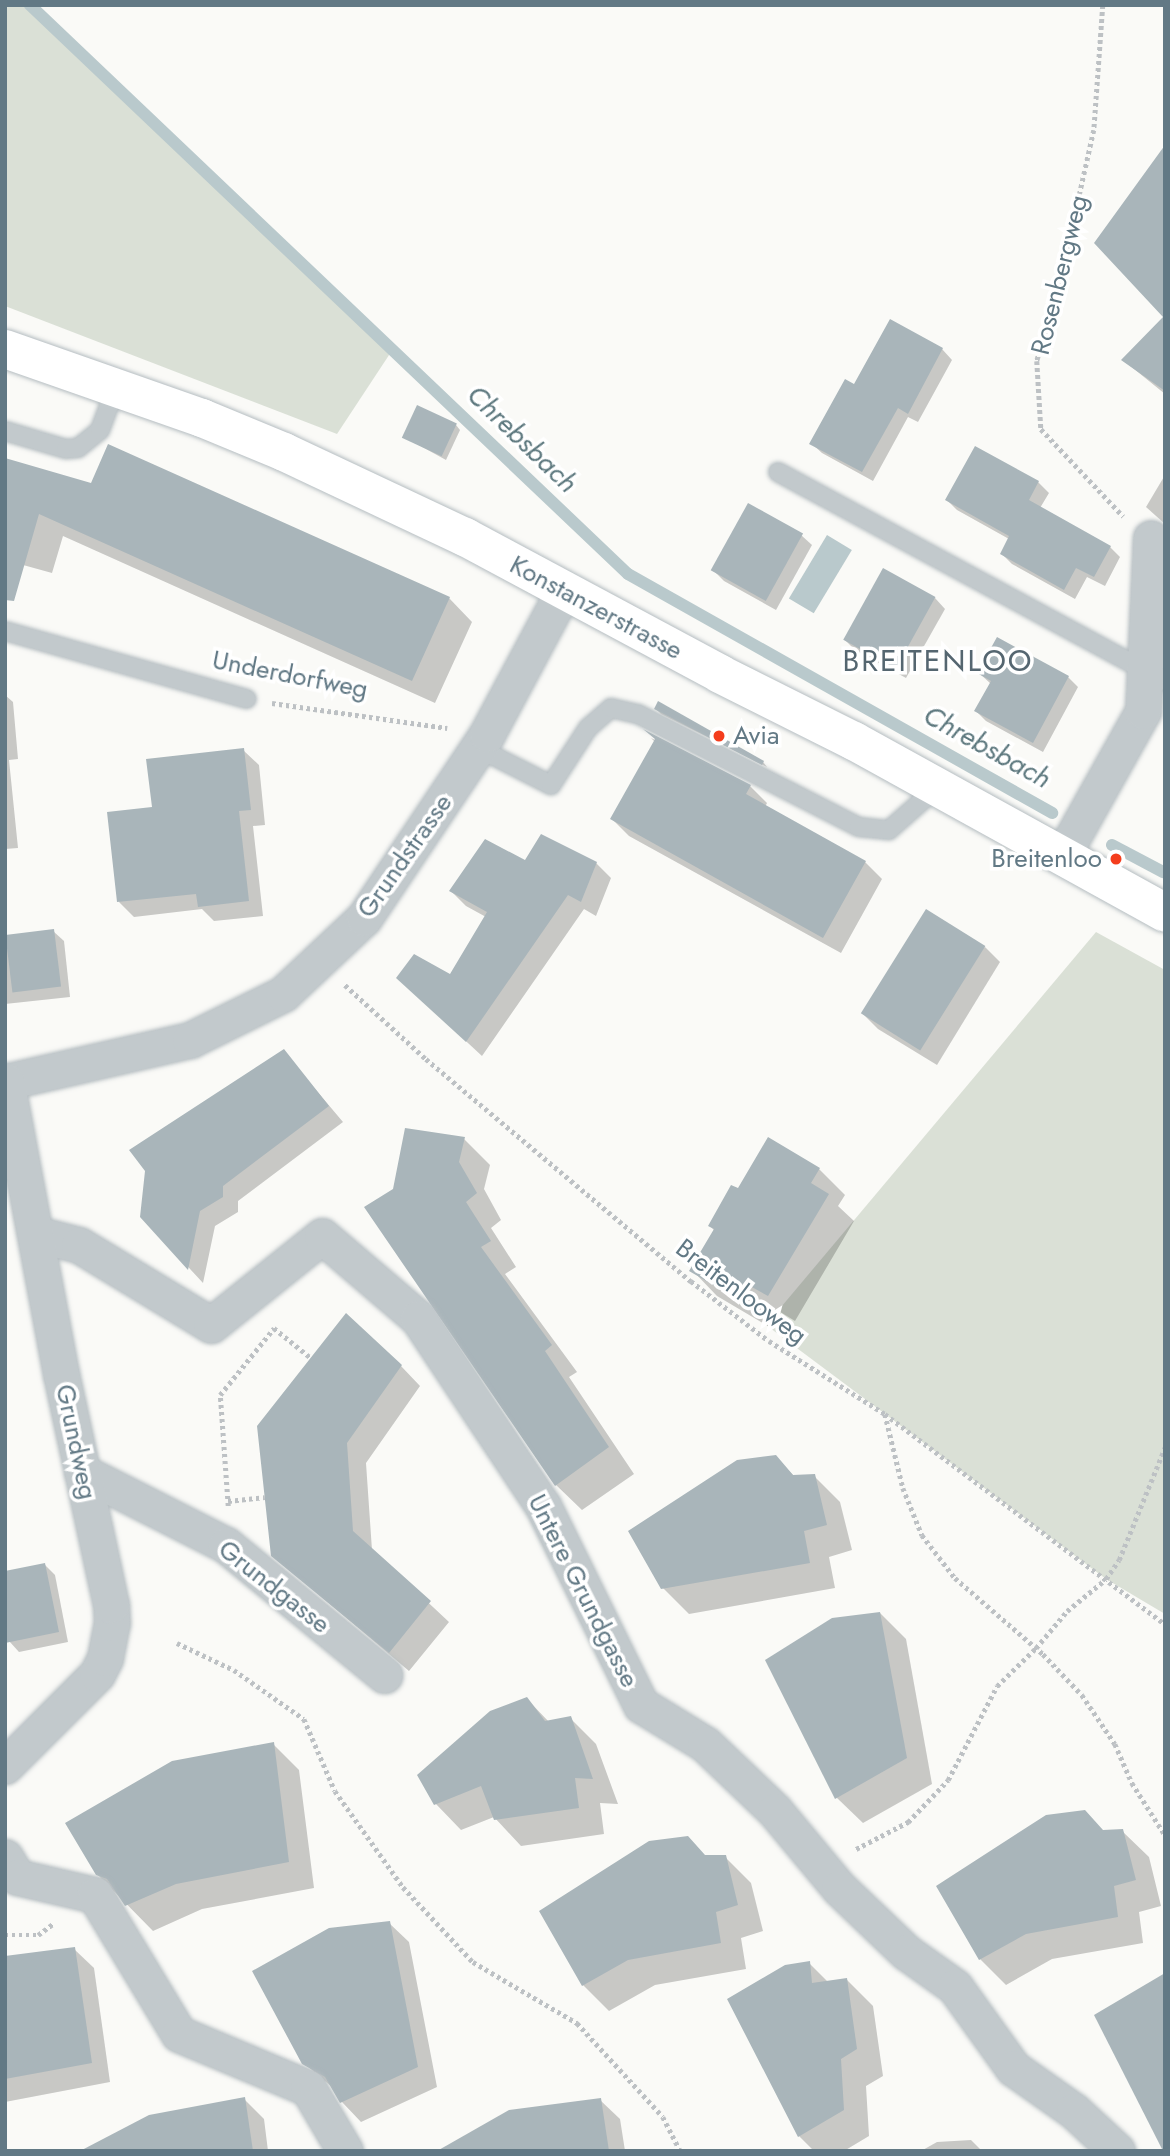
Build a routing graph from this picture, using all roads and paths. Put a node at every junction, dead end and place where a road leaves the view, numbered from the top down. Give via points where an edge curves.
1 (1103, 5) edge
2 (5, 349) edge
3 (116, 387) junction
4 (5, 431) edge
5 (778, 471) dead end
6 (1151, 538) joint
7 (564, 590) junction
8 (5, 631) edge
9 (1155, 677) edge
10 (247, 699) joint
11 (483, 741) junction
12 (938, 787) junction
13 (1062, 856) junction
14 (1164, 911) edge
15 (319, 961) junction
16 (6, 1081) edge
17 (36, 1234) junction
18 (311, 1358) dead end
19 (885, 1414) junction
20 (1165, 1447) edge
21 (82, 1472) junction
22 (265, 1497) dead end
23 (1106, 1579) junction
24 (1165, 1624) edge
25 (177, 1643) dead end
26 (1036, 1648) junction
27 (384, 1675) dead end
28 (5, 1766) edge
29 (1165, 1835) edge
30 (5, 1857) edge
31 (820, 1865) junction
32 (345, 2151) edge
33 (680, 2151) edge
34 (1117, 2151) edge

1 - 6 path, Rosenbergweg via 1094,130 1037,361 1041,429 1113,508
2 - 3 main road, Konstanzerstrasse
3 - 4 lane via 100,430 78,448 66,449
3 - 7 main road, Konstanzerstrasse via 284,452 465,537
5 - 9 lane
6 - 9 street
7 - 11 street, Grundstrasse
7 - 12 main road, Konstanzerstrasse
8 - 10 lane, Underdorfweg
9 - 13 street via 1143,711
10 - 11 path, Underdorfweg
11 - 12 lane via 551,785 588,728 611,708 638,714 859,827 889,830
11 - 15 street, Grundstrasse via 365,918
12 - 13 main road, Konstanzerstrasse
13 - 14 main road, Konstanzerstrasse
15 - 16 street, Grundstrasse via 283,994 190,1040
15 - 19 path, Breitenlooweg via 426,1059 691,1281 769,1341
16 - 17 street, Grundweg
17 - 21 street, Grundweg
17 - 31 street, Untere Grundgasse via 79,1245 211,1325 322,1236 418,1318 544,1506 641,1705 705,1744 775,1811
18 - 22 path via 274,1328 220,1395 228,1501
19 - 23 path, Breitenlooweg
19 - 26 path via 903,1489 922,1535 955,1578
20 - 23 path via 1119,1560
21 - 27 street, Grundgasse via 226,1545
21 - 28 street, Grundweg via 111,1605 110,1641 97,1674
23 - 24 path, Breitenlooweg
23 - 26 path via 1067,1611
25 - 33 path via 234,1670 304,1718 335,1791 403,1887 473,1962 577,2023 663,2117
26 - 29 path via 1082,1695
26 - 31 path via 997,1686 948,1780 908,1822
30 - 32 street via 17,1877 95,1895 179,2034 308,2088
31 - 34 street, Untere Grundgasse via 906,1952 955,1987 1013,2068 1074,2111

